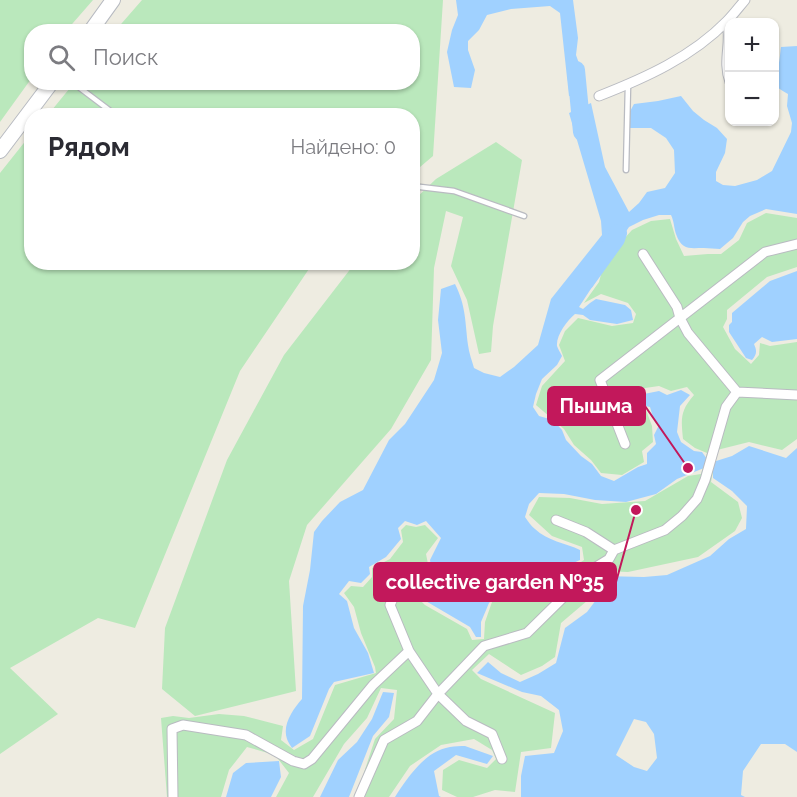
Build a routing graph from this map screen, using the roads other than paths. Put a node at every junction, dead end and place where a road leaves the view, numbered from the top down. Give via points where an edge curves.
1 (113, 0) edge
2 (745, 0) edge
3 (730, 18) edge
4 (96, 24) edge
5 (725, 24) edge
6 (628, 85) junction
7 (46, 90) edge
8 (83, 90) edge
9 (599, 96) dead end
10 (32, 108) edge
11 (106, 108) edge
12 (24, 119) edge
13 (0, 151) edge
14 (626, 170) dead end
15 (420, 187) edge
16 (524, 216) dead end
17 (797, 243) edge
18 (643, 254) dead end
19 (680, 318) junction
20 (737, 392) junction
21 (797, 395) edge
22 (625, 444) dead end
23 (556, 520) dead end
24 (611, 555) junction
25 (404, 575) dead end
26 (409, 651) junction
27 (438, 694) junction
28 (502, 759) dead end
29 (173, 797) edge
30 (359, 797) edge

1 - 4 street
2 - 3 street
5 - 6 street via 704,42
6 - 9 street
6 - 14 lane
7 - 10 street
8 - 11 lane
12 - 13 street
15 - 16 lane via 454,191
17 - 19 street via 765,252
18 - 19 street
19 - 20 street
19 - 22 street via 600,380
20 - 21 street
20 - 24 street via 726,407 697,499 665,530
23 - 24 street via 586,532
24 - 27 street via 527,633 484,646
25 - 26 street via 390,605
26 - 27 street
26 - 29 street via 373,685 304,764 246,735 183,724 172,729
27 - 28 street via 466,722 492,734
27 - 30 street via 417,721 384,740

